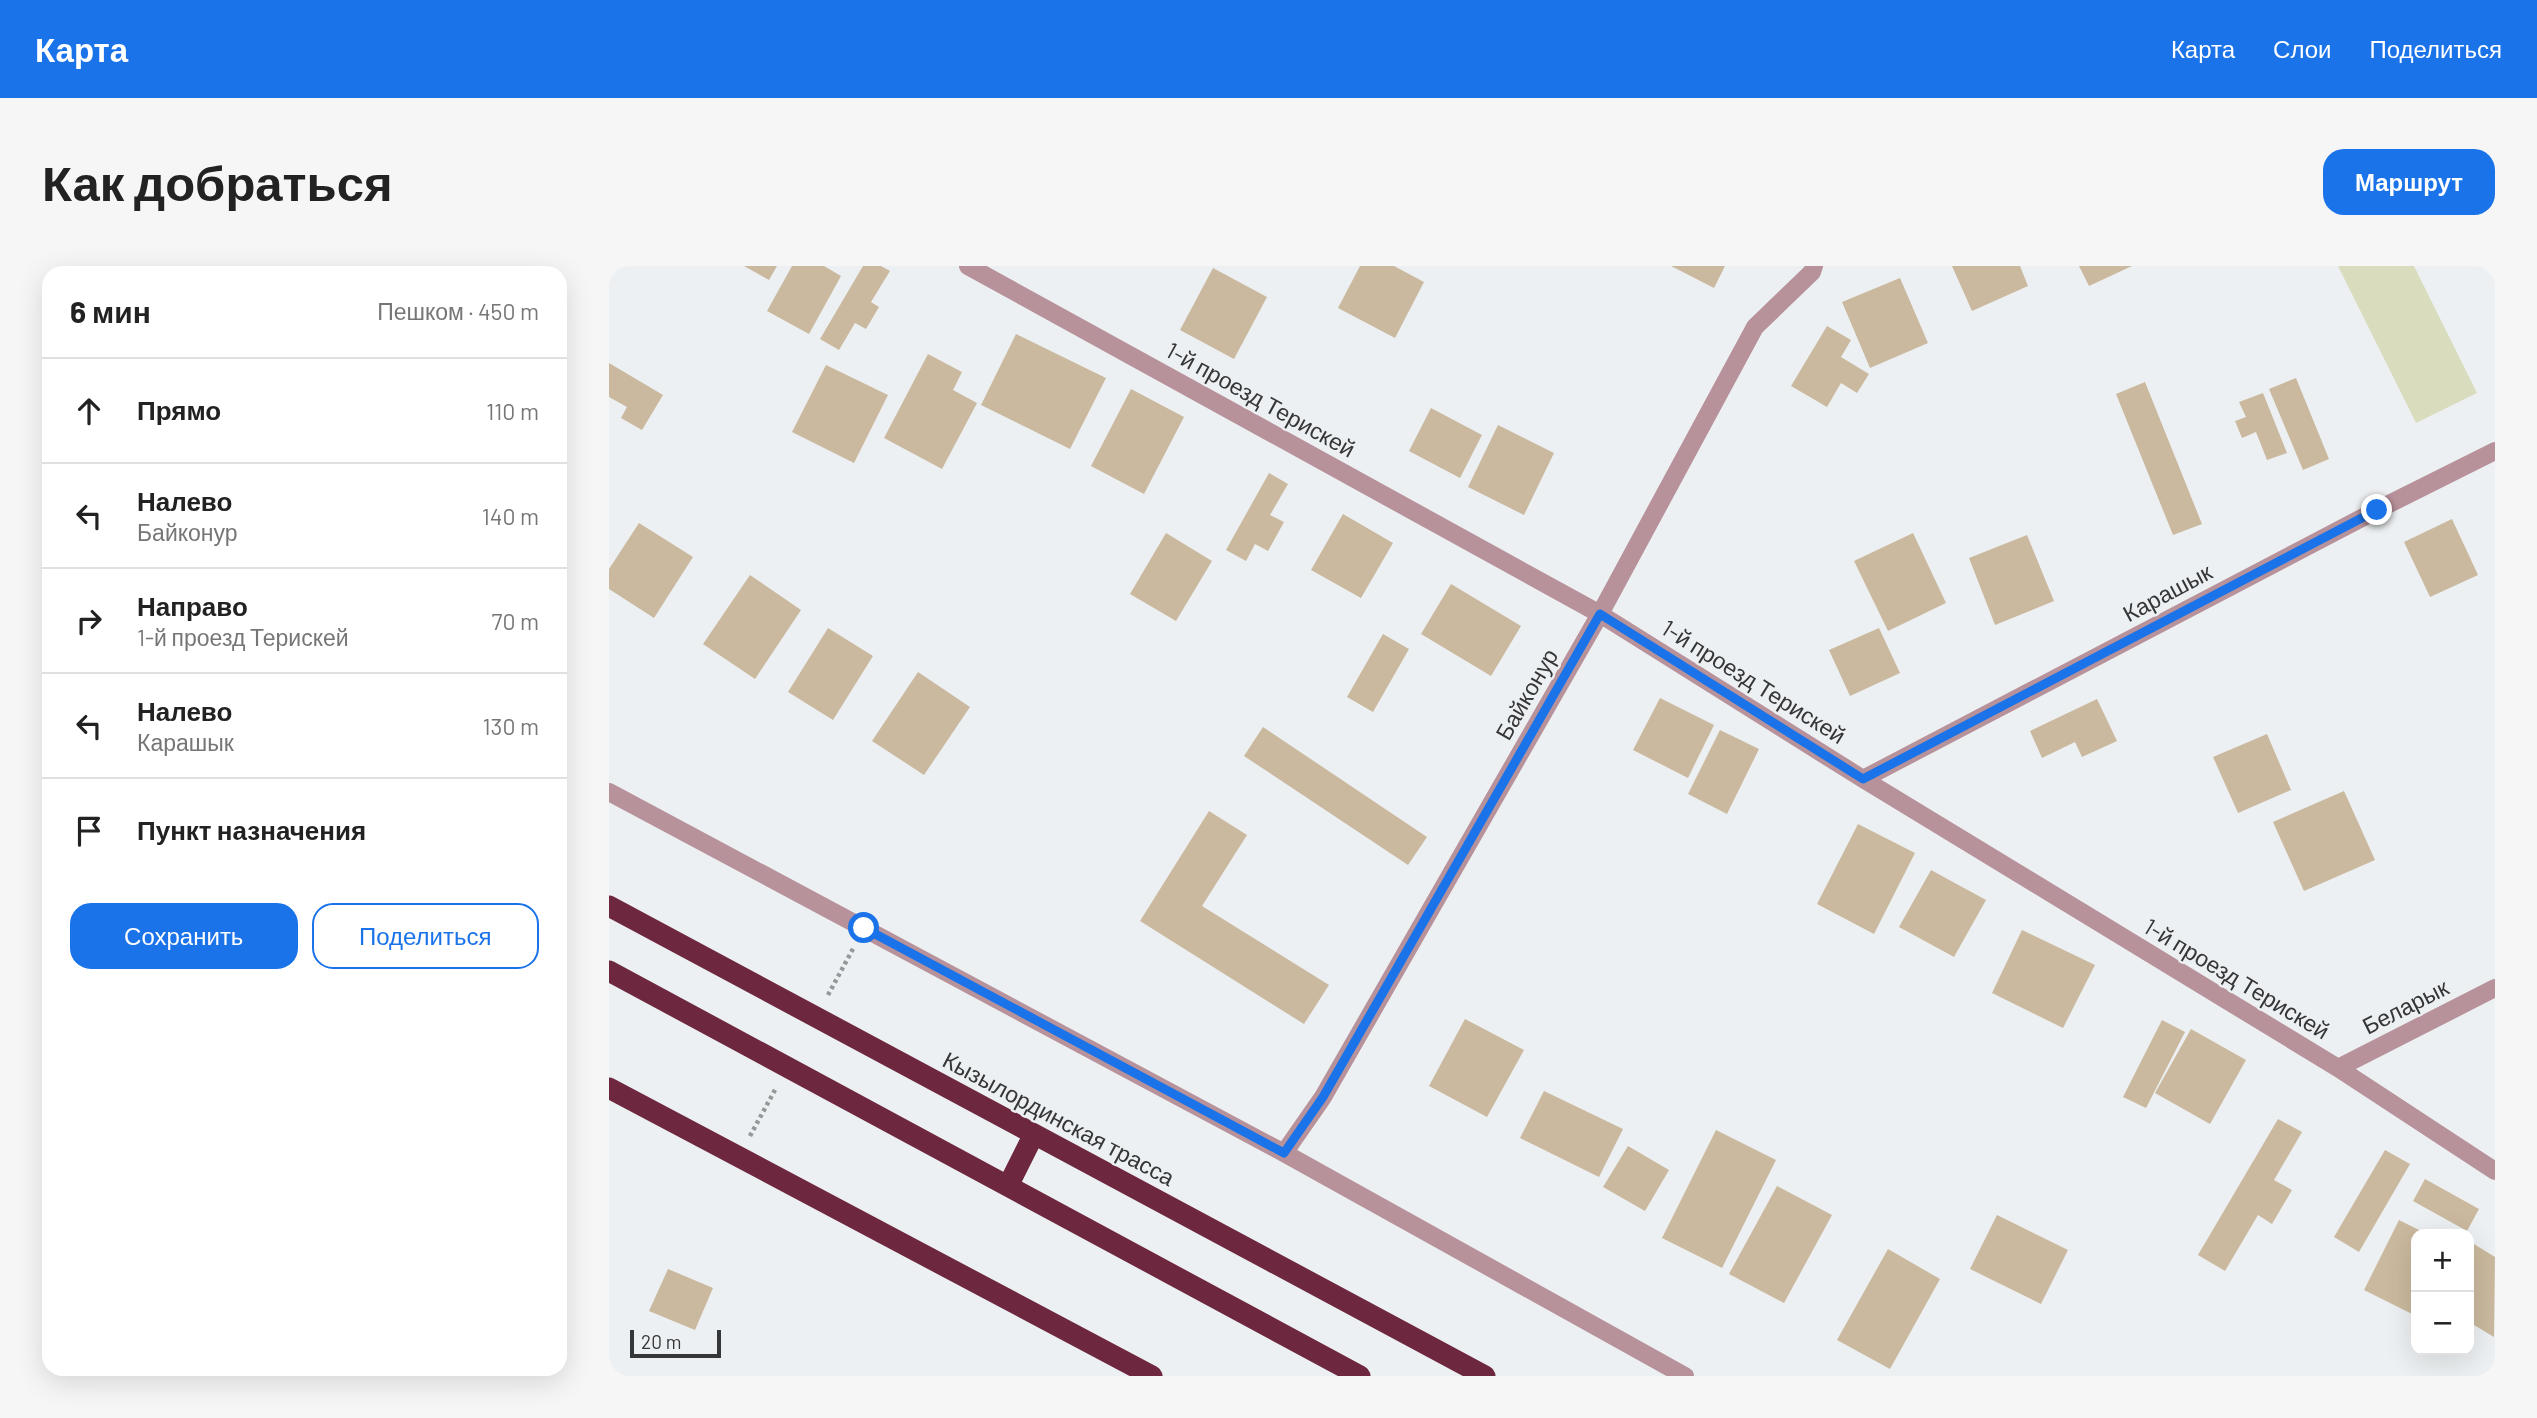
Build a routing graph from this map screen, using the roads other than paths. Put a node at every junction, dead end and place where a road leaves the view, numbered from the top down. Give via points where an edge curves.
1 (968, 266) edge
2 (1816, 268) edge
3 (2495, 451) edge
4 (1600, 614) junction
5 (1863, 779) junction
6 (609, 792) edge
7 (609, 906) edge
8 (609, 971) edge
9 (2495, 988) edge
10 (2338, 1068) junction
11 (609, 1088) edge
12 (1034, 1134) junction
13 (1284, 1153) junction
14 (2495, 1171) edge
15 (1008, 1186) junction
16 (1152, 1376) edge
17 (1360, 1376) edge
18 (1485, 1376) edge
19 (1685, 1376) edge

1 - 4 street, 1-й проезд Терискей
2 - 4 street, Байконур via 1755,327
3 - 5 street, Карашык
4 - 5 street, 1-й проезд Терискей
4 - 13 street, Байконур via 1323,1097
5 - 10 street, 1-й проезд Терискей
6 - 13 street
7 - 12 highway, Кызылординская трасса
8 - 15 highway
9 - 10 street, Беларык
10 - 14 street, 1-й проезд Терискей
11 - 16 highway
12 - 15 highway
12 - 18 highway, Кызылординская трасса
13 - 19 street
15 - 17 highway

